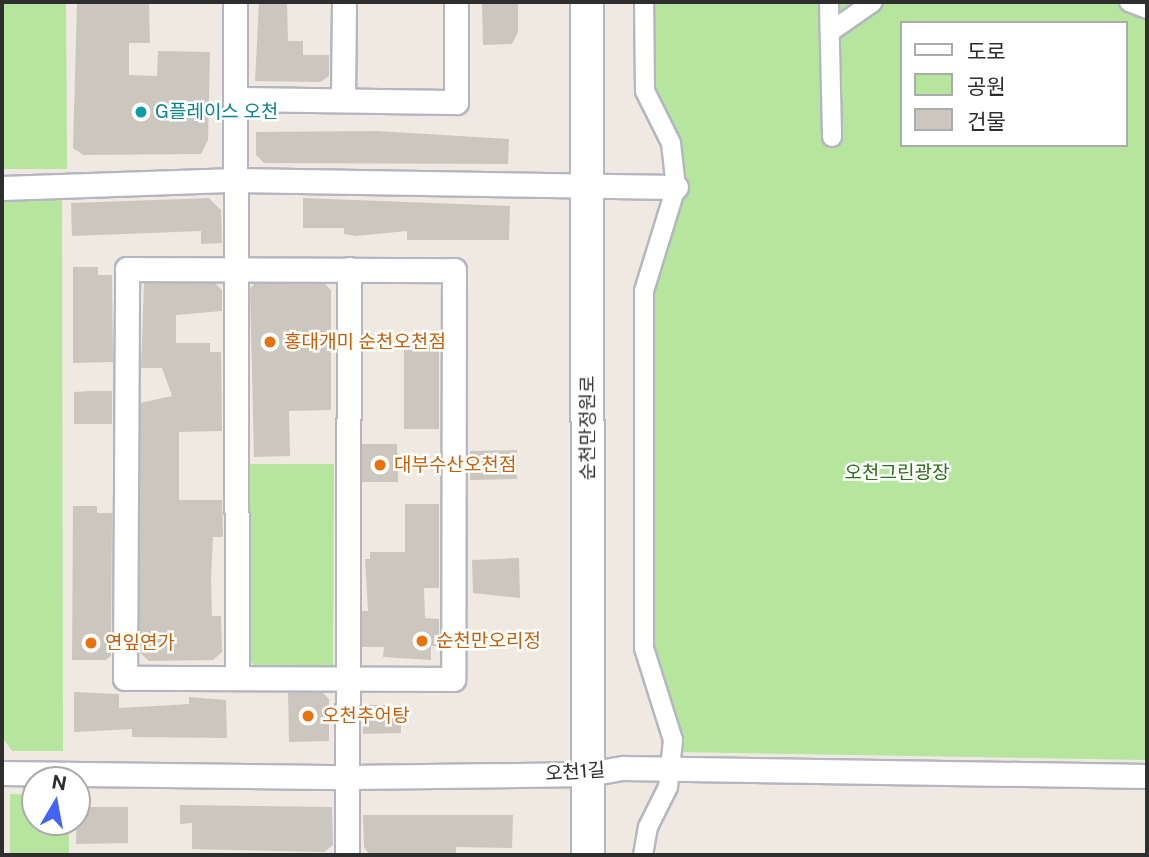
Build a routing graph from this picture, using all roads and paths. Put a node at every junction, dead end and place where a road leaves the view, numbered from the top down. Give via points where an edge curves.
1 (234, 2) edge
2 (344, 2) edge
3 (456, 2) edge
4 (587, 2) edge
5 (644, 2) edge
6 (829, 2) edge
7 (873, 2) edge
8 (1129, 2) edge
9 (1147, 9) edge
10 (830, 32) junction
11 (235, 99) junction
12 (343, 100) junction
13 (832, 137) dead end
14 (235, 180) junction
15 (676, 187) junction
16 (2, 188) edge
17 (588, 188) junction
18 (234, 269) junction
19 (349, 270) junction
20 (237, 678) junction
21 (348, 679) junction
22 (672, 769) junction
23 (2, 773) edge
24 (588, 774) junction
25 (1147, 776) edge
26 (348, 777) junction
27 (347, 855) edge
28 (589, 855) edge
29 (643, 855) edge

1 - 11 street
2 - 12 street
3 - 12 street via 456,102
4 - 17 main road, 순천만정원로
5 - 15 street via 645,90 671,143
6 - 10 street
7 - 10 street
8 - 9 street
10 - 13 street
11 - 12 street
11 - 14 street
14 - 16 street
14 - 17 street
14 - 18 street
15 - 17 street
15 - 22 street via 646,277 643,320 644,648 669,721
17 - 24 main road, 순천만정원로
18 - 19 street
18 - 20 street
18 - 20 street via 127,269 125,678
19 - 21 street
19 - 21 street via 454,270 453,679
20 - 21 street
21 - 26 street
22 - 24 street, 오천1길 via 623,768
22 - 25 street, 오천1길
22 - 29 street via 648,827
23 - 26 street, 오천1길
24 - 26 street, 오천1길
24 - 28 main road, 순천만정원로
26 - 27 street

